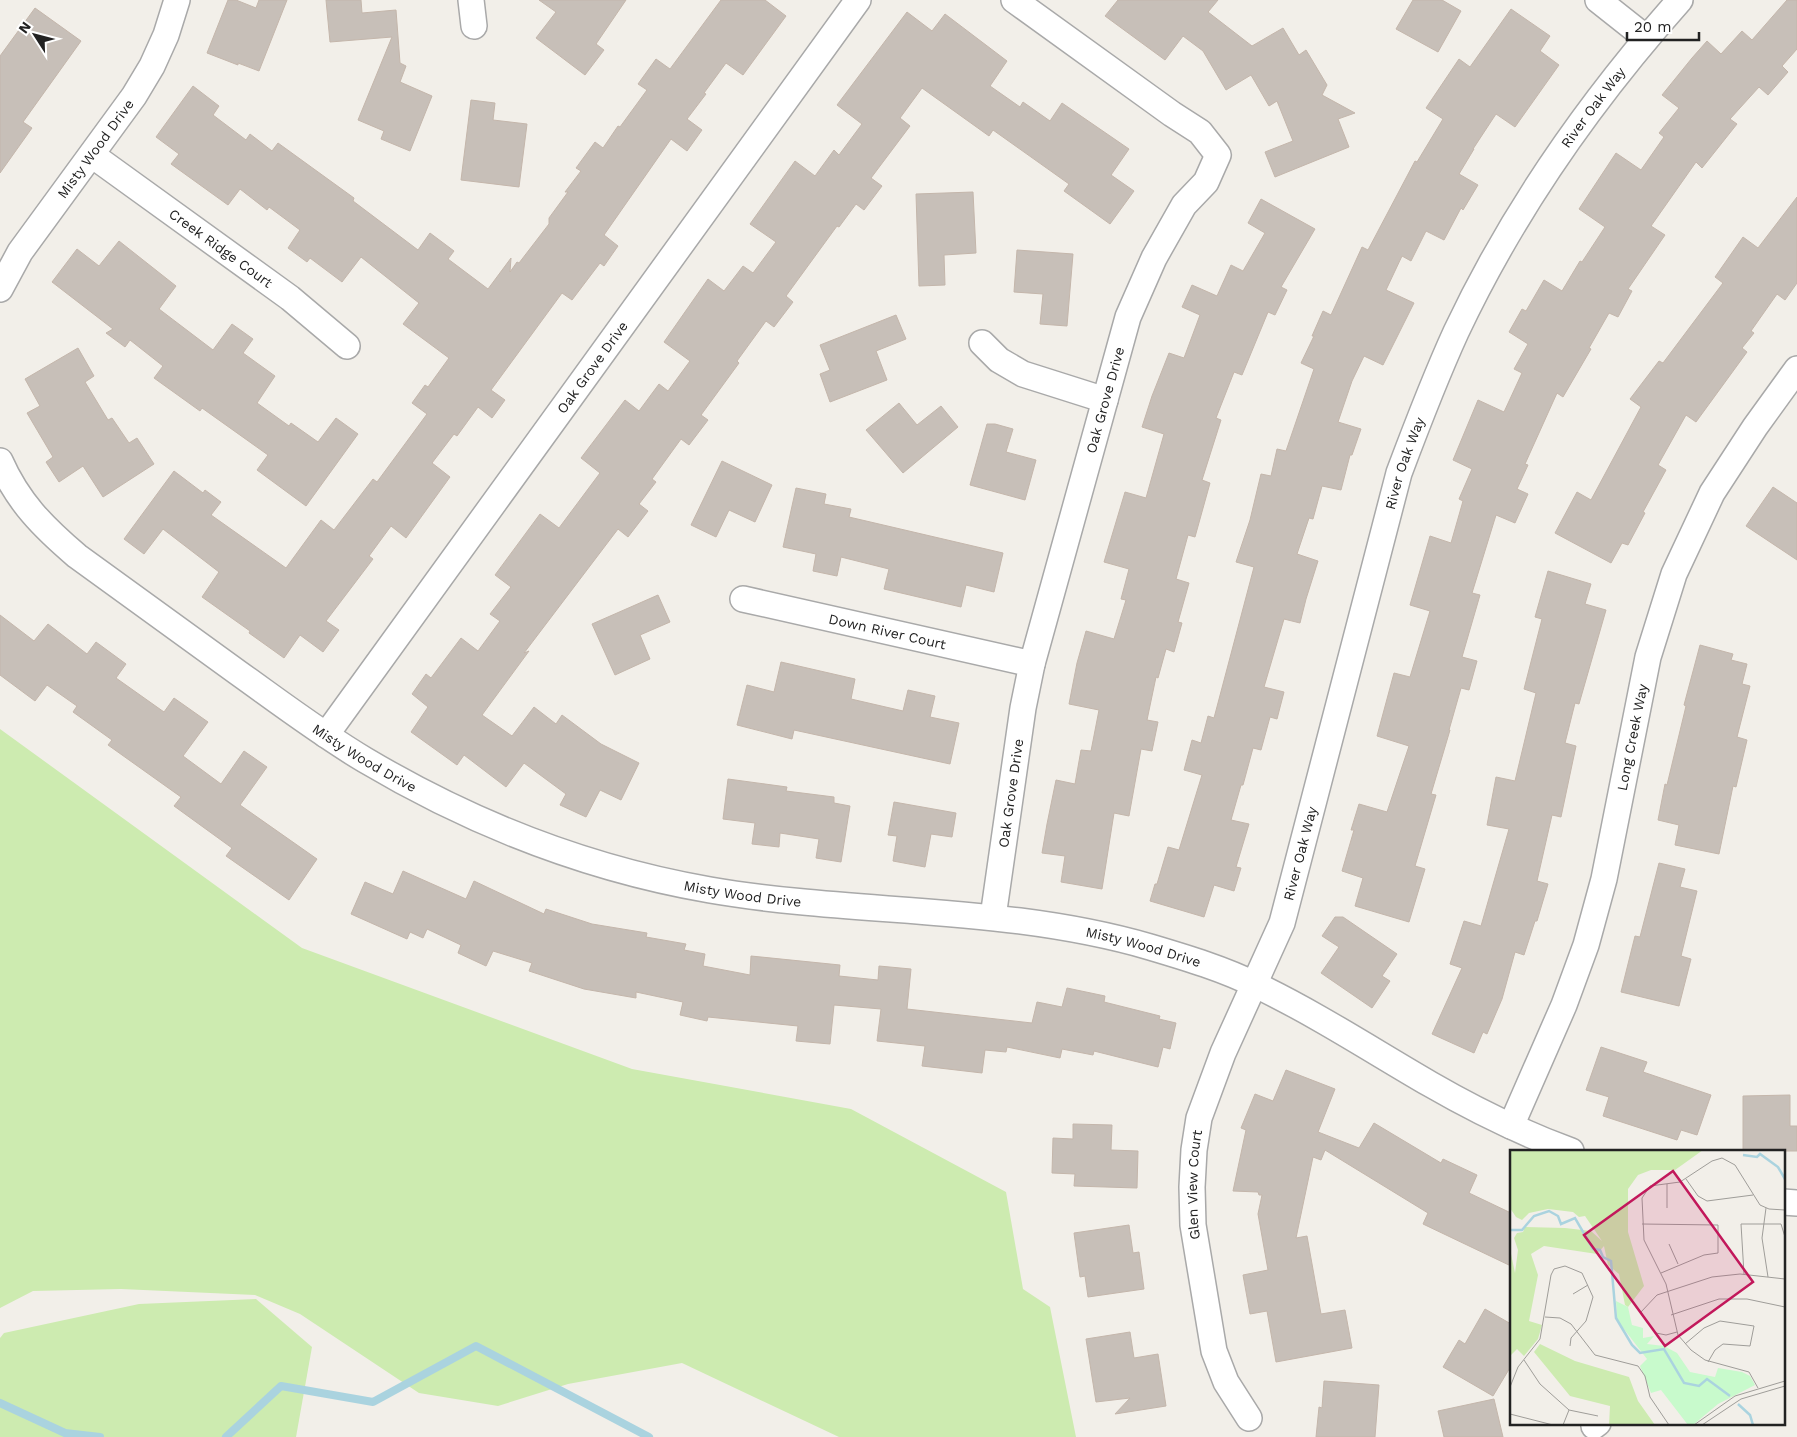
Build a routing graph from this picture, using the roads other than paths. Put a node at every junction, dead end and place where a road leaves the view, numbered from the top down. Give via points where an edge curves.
1 (177, 0) edge
2 (471, 0) edge
3 (858, 0) edge
4 (1014, 0) edge
5 (1598, 0) edge
6 (1680, 0) edge
7 (474, 26) dead end
8 (1646, 38) junction
9 (92, 155) junction
10 (0, 289) edge
11 (982, 343) dead end
12 (347, 346) dead end
13 (1797, 369) edge
14 (1105, 400) junction
15 (0, 461) edge
16 (743, 599) dead end
17 (1032, 664) junction
18 (326, 735) junction
19 (993, 917) junction
20 (1254, 984) junction
21 (1511, 1126) junction
22 (1569, 1150) edge
23 (1784, 1202) edge
24 (1797, 1202) edge
25 (1249, 1418) dead end

1 - 9 street, Misty Wood Drive via 152,66
2 - 7 street
3 - 18 street, Oak Grove Drive
4 - 14 street, Oak Grove Drive via 1200,132 1218,155 1206,182 1184,205 1154,258 1128,317
5 - 8 street
6 - 8 street, River Oak Way
8 - 20 street, River Oak Way via 1546,172 1483,279 1426,401 1398,473 1282,923
9 - 10 street, Misty Wood Drive via 20,252
9 - 12 street, Creek Ridge Court via 290,298
11 - 14 street via 999,360 1024,374
13 - 21 street, Long Creek Way via 1712,493 1674,574 1648,657 1604,878 1586,945 1564,1005
14 - 17 street, Oak Grove Drive
15 - 18 street, Misty Wood Drive via 26,508 48,532
16 - 17 street, Down River Court
17 - 19 street, Oak Grove Drive
18 - 19 street, Misty Wood Drive via 371,764 452,808 512,834 640,875 709,890 779,900
19 - 20 street, Misty Wood Drive via 1090,932 1138,944
20 - 21 street, Misty Wood Drive
20 - 25 street, Glen View Court via 1199,1118 1192,1187 1193,1225 1214,1351 1226,1382
21 - 22 street, Misty Wood Drive
23 - 24 street

